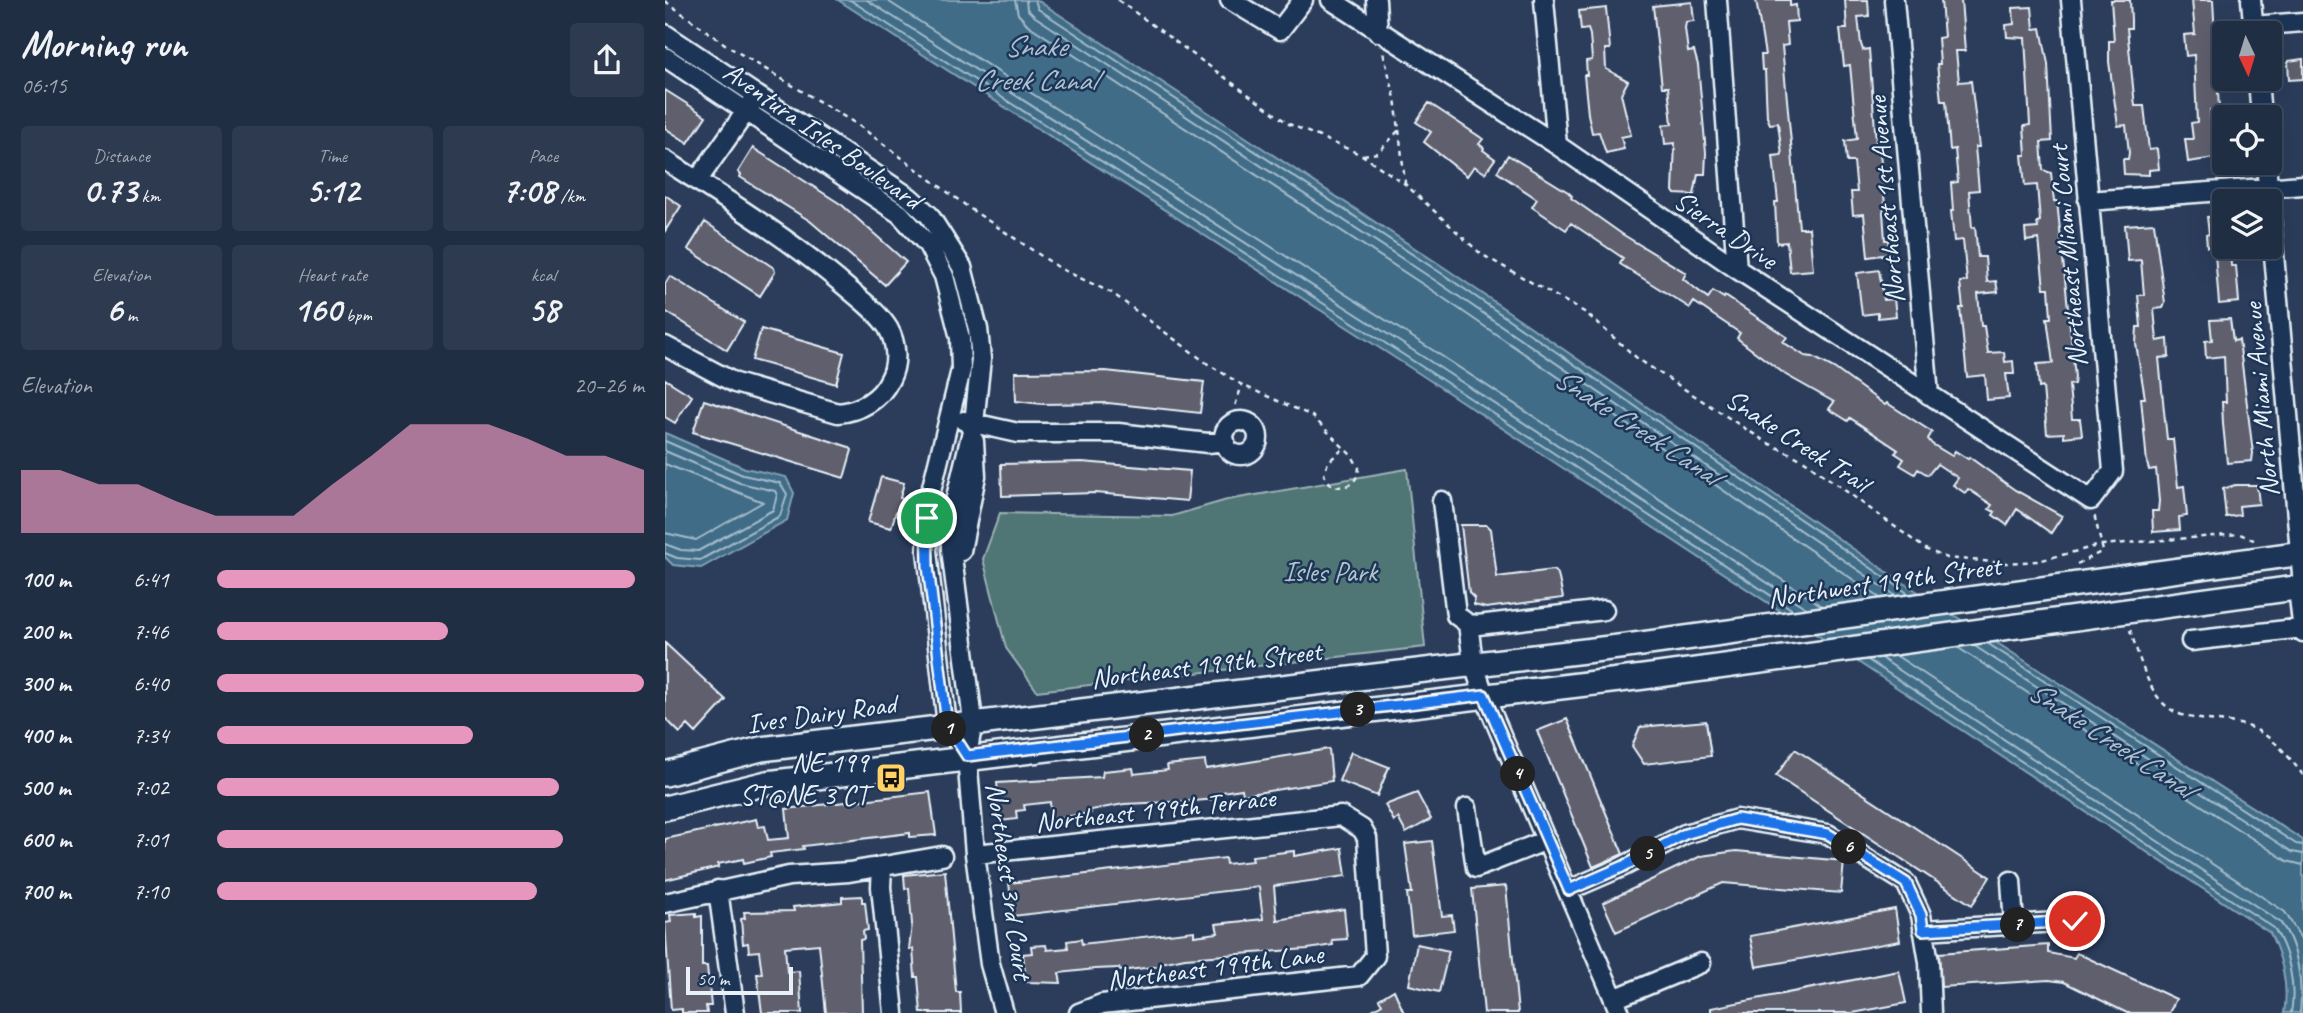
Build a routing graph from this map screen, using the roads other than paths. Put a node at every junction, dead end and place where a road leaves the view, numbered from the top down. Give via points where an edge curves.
1 (1230, 0) edge
2 (1303, 0) edge
3 (1331, 0) edge
4 (1376, 0) edge
5 (1544, 0) edge
6 (1717, 0) edge
7 (1893, 0) edge
8 (2071, 0) edge
9 (2251, 0) edge
10 (2252, 21) edge
11 (2303, 22) edge
12 (2282, 25) edge
13 (1378, 32) junction
14 (665, 34) edge
15 (665, 57) edge
16 (757, 95) junction
17 (747, 110) junction
18 (1557, 145) junction
19 (665, 160) edge
20 (698, 181) junction
21 (2303, 185) edge
22 (2282, 190) edge
23 (2212, 196) edge
24 (2088, 201) junction
25 (2275, 259) edge
26 (1737, 269) junction
27 (665, 346) edge
28 (1929, 395) junction
29 (950, 418) junction
30 (974, 423) junction
31 (1225, 441) dead end
32 (2091, 500) joint
33 (1442, 501) dead end
34 (927, 518) junction
35 (951, 518) junction
36 (2302, 553) edge
37 (2301, 587) edge
38 (958, 590) junction
39 (1604, 610) dead end
40 (1468, 624) junction
41 (2303, 630) edge
42 (2191, 641) dead end
43 (1472, 662) junction
44 (1484, 695) junction
45 (973, 722) junction
46 (947, 725) junction
47 (967, 756) junction
48 (665, 774) edge
49 (665, 808) edge
50 (1467, 808) dead end
51 (1547, 840) junction
52 (975, 853) junction
53 (942, 856) dead end
54 (882, 866) junction
55 (2011, 881) dead end
56 (718, 890) junction
57 (1569, 890) junction
58 (665, 903) edge
59 (2075, 921) dead end
60 (2014, 925) junction
61 (1923, 930) junction
62 (1701, 963) dead end
63 (1359, 976) joint
64 (1617, 1006) edge
65 (735, 1013) edge
66 (894, 1013) edge
67 (1005, 1013) edge
68 (1079, 1013) edge
69 (1931, 1013) edge

1 - 2 street via 1276,29 1283,29
3 - 13 street, Sierra Drive
4 - 13 street
5 - 18 street
6 - 26 street
7 - 28 street, Northeast 1st Avenue
8 - 24 street, Northeast Miami Court
9 - 10 street
11 - 12 street
13 - 18 street, Sierra Drive
14 - 16 street, Aventura Isles Boulevard
15 - 17 street, Aventura Isles Boulevard
16 - 17 street
16 - 30 street, Aventura Isles Boulevard via 909,197 944,236 961,267 978,329 981,359
17 - 20 street
17 - 29 street, Aventura Isles Boulevard via 900,214 928,245 944,276 960,338 961,370
18 - 26 street, Sierra Drive
19 - 20 street
20 - 27 street via 814,260 874,313 895,345 895,365 889,382 874,400 854,411 838,413 734,383
21 - 22 street
23 - 24 street
24 - 32 street, Northeast Miami Court via 2113,471
25 - 36 street, North Miami Avenue
26 - 28 street, Sierra Drive
28 - 32 street, Sierra Drive
29 - 30 street
29 - 34 street, Aventura Isles Boulevard
30 - 31 street via 1018,433 1082,431
30 - 35 street, Aventura Isles Boulevard
30 - 38 street, Aventura Isles Boulevard via 976,476 963,530
33 - 40 street via 1455,615
34 - 35 street
34 - 46 street, Aventura Isles Boulevard via 928,566
35 - 38 street, Aventura Isles Boulevard
36 - 37 street, North Miami Avenue
36 - 43 main road, Northwest 199th Street via 1783,625
37 - 41 street, North Miami Avenue
37 - 44 main road
38 - 45 street, Aventura Isles Boulevard
39 - 40 street
40 - 43 street
41 - 42 street
43 - 44 street
43 - 45 main road, Northeast 199th Street
44 - 47 main road
44 - 51 street
45 - 46 main road, Northeast 199th Street
45 - 47 street, Aventura Isles Boulevard
46 - 47 street, Aventura Isles Boulevard
46 - 48 main road, Ives Dairy Road via 761,749
47 - 49 main road via 767,783
47 - 52 street, Northeast 3rd Court
50 - 51 street via 1476,868
51 - 57 street
52 - 63 street, Northeast 199th Terrace via 1341,816 1362,829 1367,838 1375,956
52 - 67 street, Northeast 3rd Court via 990,964
53 - 54 street
54 - 56 street via 789,876
54 - 66 street
55 - 60 street
56 - 58 street
56 - 65 street
57 - 61 street via 1685,834 1737,819 1828,834 1906,883
57 - 64 street
59 - 60 street
60 - 61 street
61 - 69 street
62 - 64 street
63 - 68 street, Northeast 199th Lane via 1102,1004

